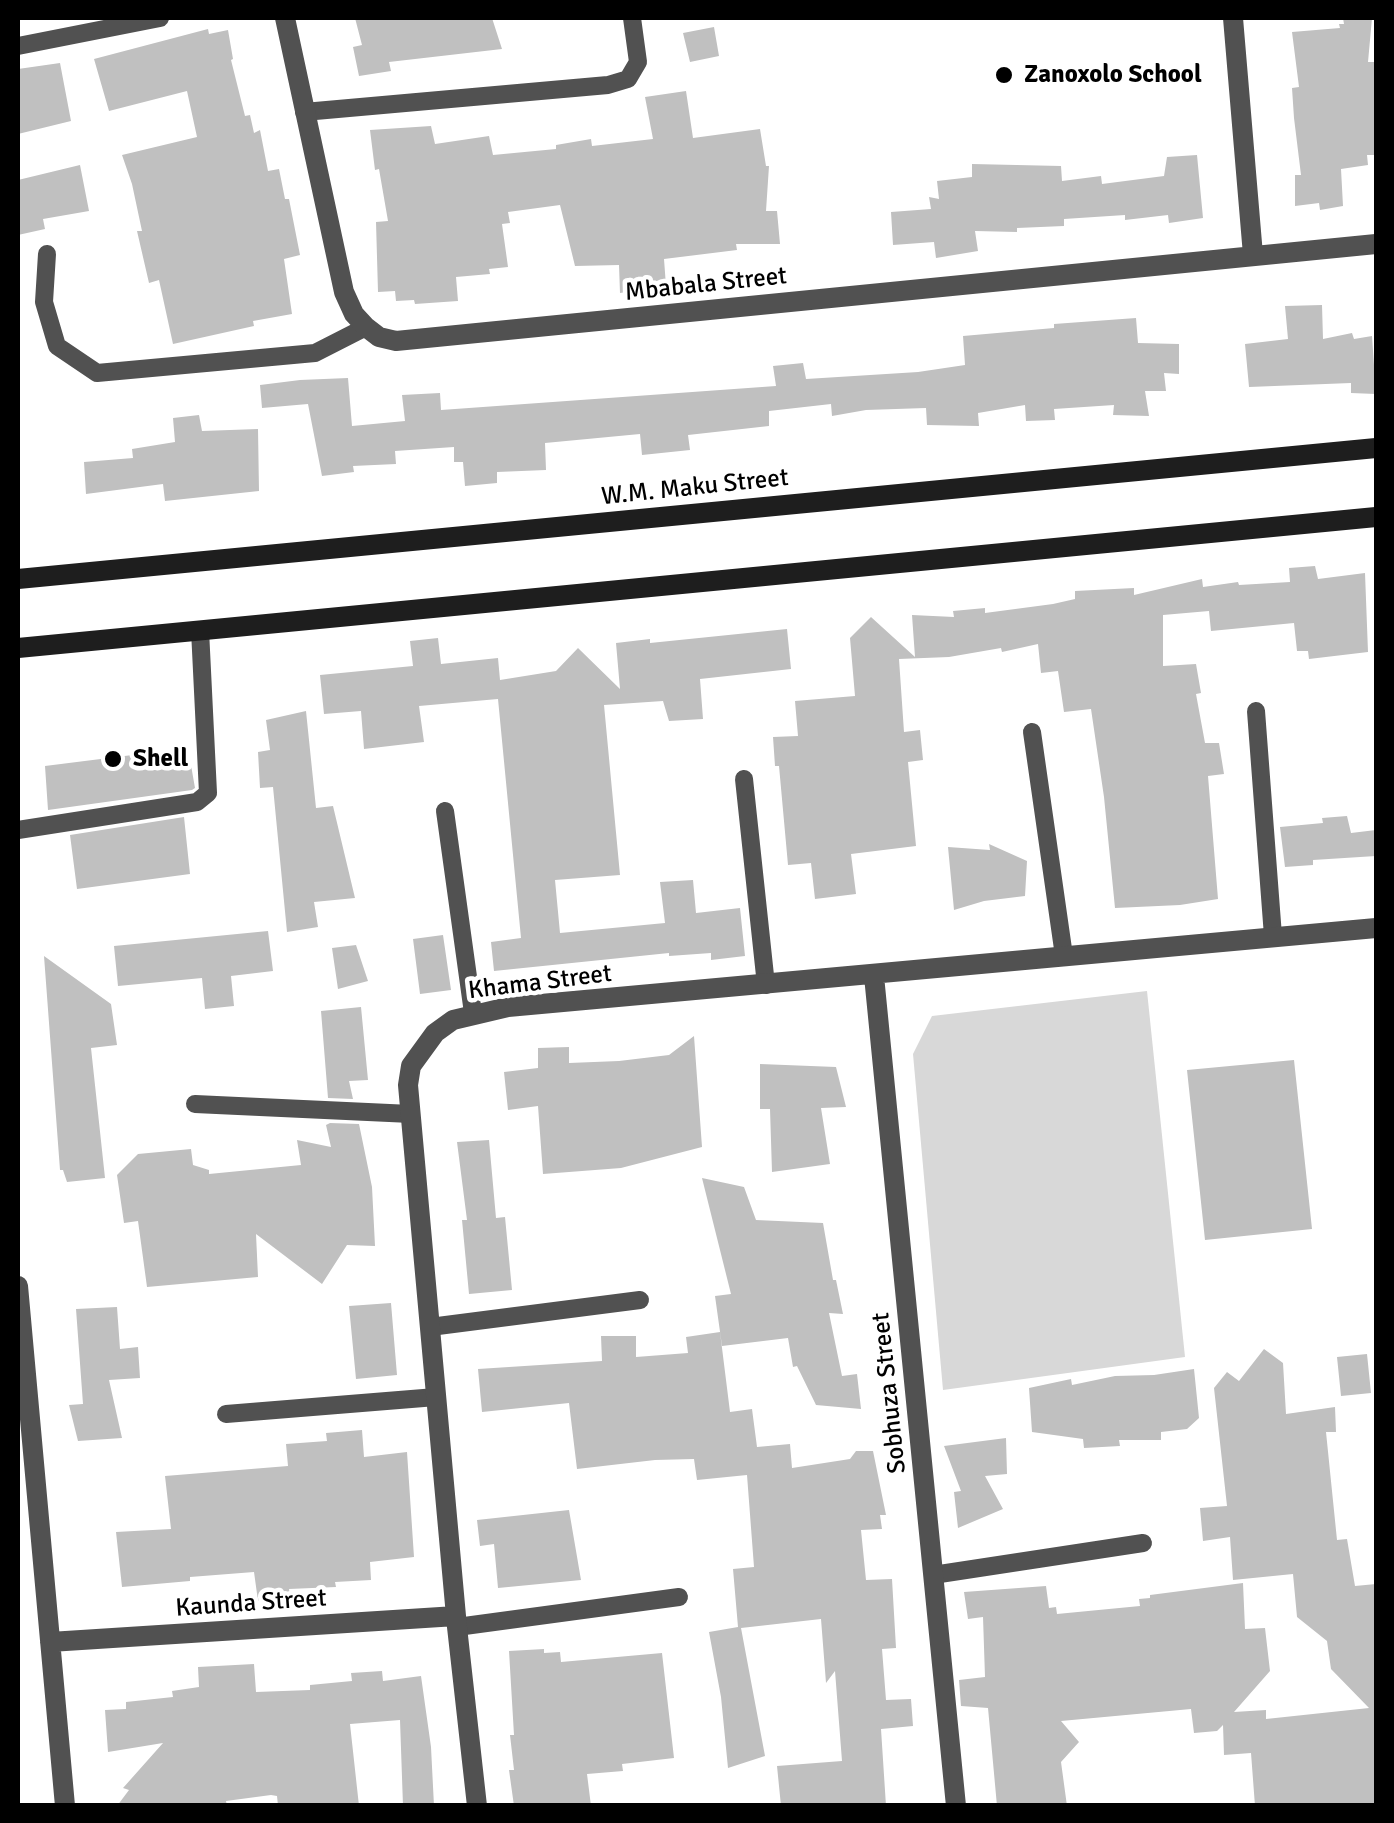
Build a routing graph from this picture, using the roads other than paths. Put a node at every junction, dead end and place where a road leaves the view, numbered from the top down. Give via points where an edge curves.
1 (160, 18) edge
2 (285, 18) edge
3 (632, 18) edge
4 (1233, 18) edge
5 (18, 46) edge
6 (304, 112) junction
7 (1376, 244) edge
8 (47, 254) dead end
9 (1254, 255) junction
10 (366, 327) junction
11 (1376, 448) edge
12 (1376, 518) edge
13 (18, 579) edge
14 (200, 630) junction
15 (18, 648) edge
16 (1256, 712) dead end
17 (1032, 732) dead end
18 (744, 779) dead end
19 (446, 811) dead end
20 (18, 830) edge
21 (1376, 928) edge
22 (1274, 936) junction
23 (1064, 956) junction
24 (874, 976) junction
25 (766, 985) junction
26 (473, 1014) junction
27 (194, 1104) dead end
28 (411, 1114) junction
29 (18, 1286) edge
30 (640, 1300) dead end
31 (430, 1327) junction
32 (436, 1397) junction
33 (226, 1414) dead end
34 (1143, 1542) dead end
35 (933, 1574) junction
36 (678, 1597) dead end
37 (457, 1621) junction
38 (50, 1642) junction
39 (65, 1806) edge
40 (478, 1806) edge
41 (956, 1806) edge

1 - 5 lane
2 - 6 street
3 - 6 lane via 638,62 628,79 608,85
4 - 9 street
6 - 10 street via 344,292
7 - 9 street, Mbabala Street
8 - 10 lane via 44,302 57,346 97,373 315,353
9 - 10 street, Mbabala Street via 415,340 396,341
11 - 13 street, W.M. Maku Street
12 - 14 street
14 - 15 street
14 - 20 lane via 208,793 197,802
16 - 22 lane
17 - 23 lane
18 - 25 lane
19 - 26 lane
21 - 22 street, Khama Street
22 - 23 street, Khama Street
23 - 24 street, Khama Street
24 - 25 street, Khama Street
24 - 35 street, Sobhuza Street
25 - 26 street, Khama Street
26 - 28 street, Khama Street via 453,1020 410,1066
27 - 28 lane
28 - 31 street, Khama Street
29 - 38 street
30 - 31 lane
31 - 32 street, Khama Street
32 - 33 lane
32 - 37 street, Khama Street
34 - 35 lane
35 - 41 street, Sobhuza Street
36 - 37 lane
37 - 38 street, Kaunda Street
37 - 40 street, Khama Street
38 - 39 street

